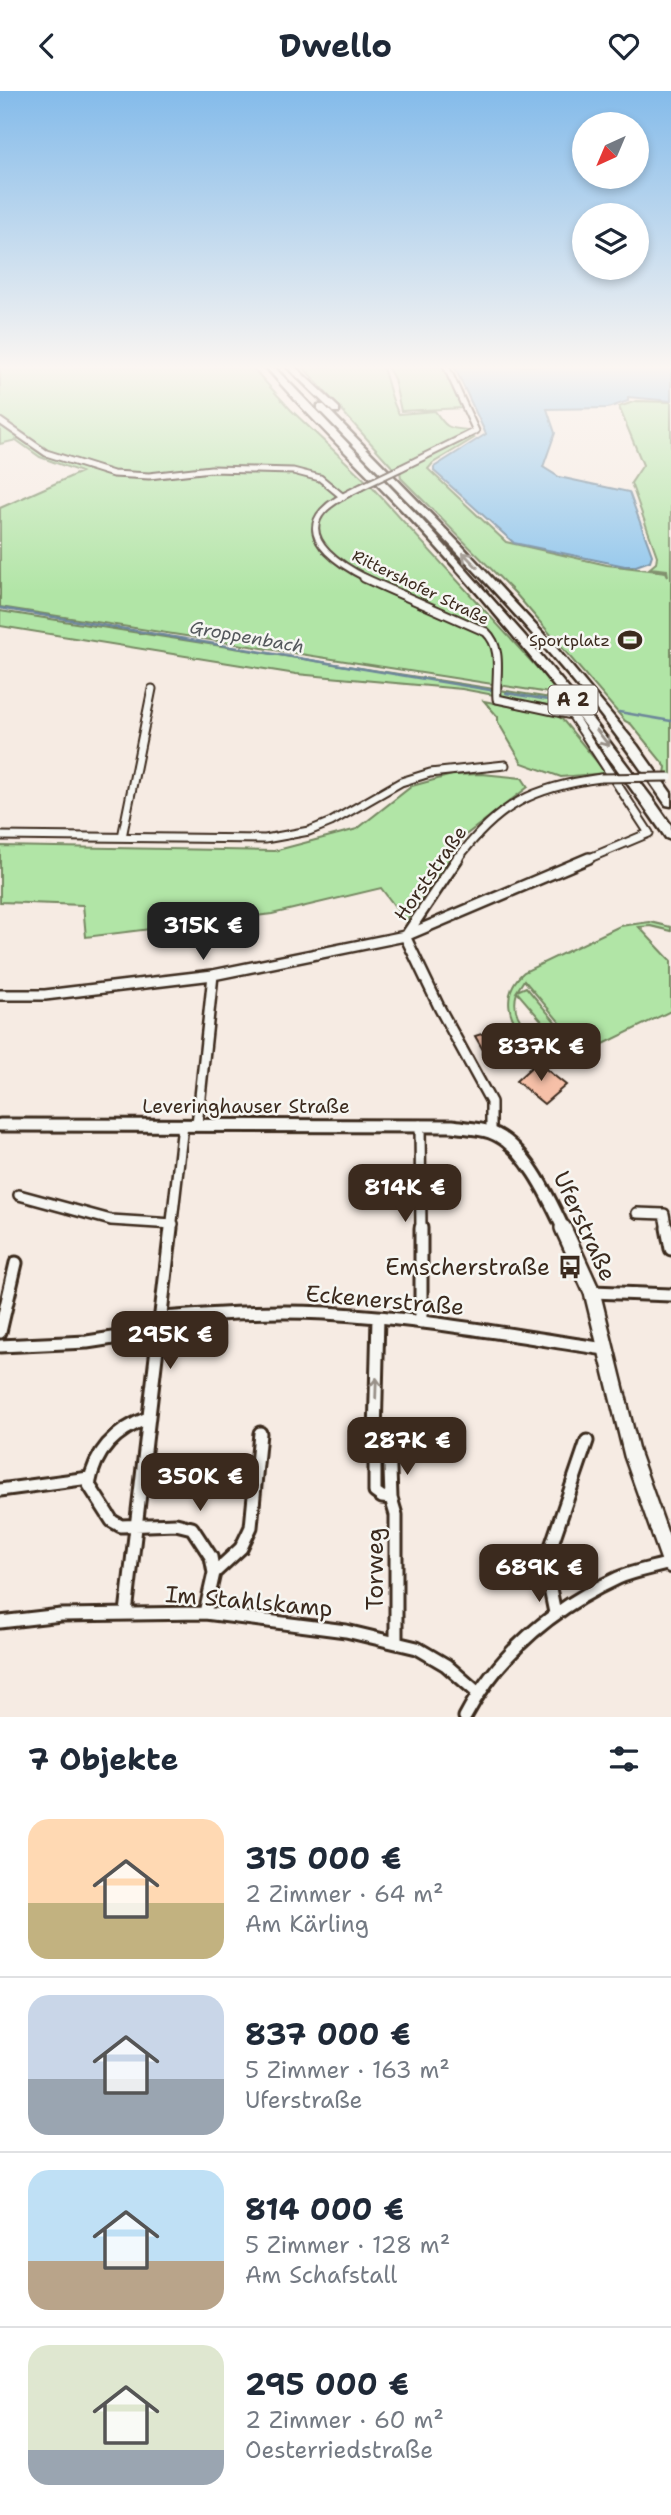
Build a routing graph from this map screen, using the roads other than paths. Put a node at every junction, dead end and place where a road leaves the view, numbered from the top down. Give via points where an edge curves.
1 (30, 442) edge
2 (330, 442) edge
3 (341, 442) edge
4 (355, 442) edge
5 (364, 442) edge
6 (454, 442) edge
7 (377, 464) junction
8 (386, 490) junction
9 (343, 497) junction
10 (152, 689) dead end
11 (505, 765) dead end
12 (670, 777) edge
13 (671, 802) edge
14 (671, 835) edge
15 (0, 836) edge
16 (122, 837) junction
17 (632, 840) joint
18 (405, 936) junction
19 (213, 975) junction
20 (0, 995) edge
21 (0, 1125) edge
22 (183, 1125) junction
23 (197, 1125) junction
24 (421, 1125) junction
25 (491, 1132) junction
26 (19, 1195) dead end
27 (637, 1213) dead end
28 (173, 1224) junction
29 (671, 1249) edge
30 (16, 1263) dead end
31 (592, 1292) junction
32 (671, 1295) edge
33 (378, 1317) junction
34 (160, 1318) junction
35 (421, 1322) junction
36 (159, 1331) junction
37 (0, 1332) edge
38 (0, 1346) edge
39 (606, 1349) junction
40 (148, 1418) junction
41 (260, 1433) dead end
42 (587, 1441) dead end
43 (89, 1478) junction
44 (0, 1490) edge
45 (136, 1527) junction
46 (670, 1564) edge
47 (214, 1573) junction
48 (126, 1613) junction
49 (205, 1613) junction
50 (555, 1613) junction
51 (0, 1622) edge
52 (396, 1641) junction
53 (478, 1693) junction
54 (465, 1717) edge

1 - 9 street via 46,453 113,474 293,471 320,478
2 - 8 highway
3 - 8 highway, A 2
4 - 7 highway, A 2
5 - 7 highway
6 - 9 street, Rittershofer Straße, bridge
13 -> 7 highway, A 2 via 567,664
8 -> 14 highway, A 2 via 541,661 612,749
9 - 17 street, Rittershofer Straße via 323,509 314,526 328,555 345,568 488,634 494,642 497,699 572,715 649,833
10 - 16 street
11 - 16 street via 457,768 413,778 331,822 284,836
12 - 18 street, Horststraße, bridge via 570,780 508,805 485,823
15 - 16 street
17 - 18 street, Horststraße
18 - 19 street
18 - 25 street via 491,1102
19 - 20 street via 45,995
19 - 23 street
21 - 22 main road, Leveringhauser Straße
22 - 23 main road, Leveringhauser Straße
22 - 28 street
23 - 24 main road, Leveringhauser Straße
24 - 25 main road, Leveringhauser Straße
24 - 35 street
25 - 31 main road, Uferstraße via 517,1150 533,1170
26 - 28 street via 111,1220
27 - 29 street via 664,1214
28 - 34 street
30 - 37 street
31 - 32 street
31 - 39 main road, Uferstraße
33 - 34 street, Eckenerstraße via 228,1313
33 - 35 street, Eckenerstraße
52 -> 33 street, Torweg via 396,1515 389,1441 375,1436
34 - 36 street
35 - 39 street, Eckenerstraße
36 - 38 street via 87,1342
36 - 40 street
39 - 46 main road, Uferstraße via 632,1455
40 - 43 street via 131,1423 108,1442 94,1460
40 - 45 street
41 - 47 street via 248,1537
42 - 50 street via 545,1564
43 - 44 street
43 - 45 street via 112,1521
45 - 47 street via 176,1524 192,1528 211,1557
45 - 48 street
46 - 50 street via 620,1577
47 - 49 street
48 - 49 street, Im Stahlskamp
48 - 51 street, Im Stahlskamp
49 - 52 street, Im Stahlskamp
50 - 53 street via 514,1648
52 - 53 street, Im Stahlskamp via 446,1665
53 - 54 street

